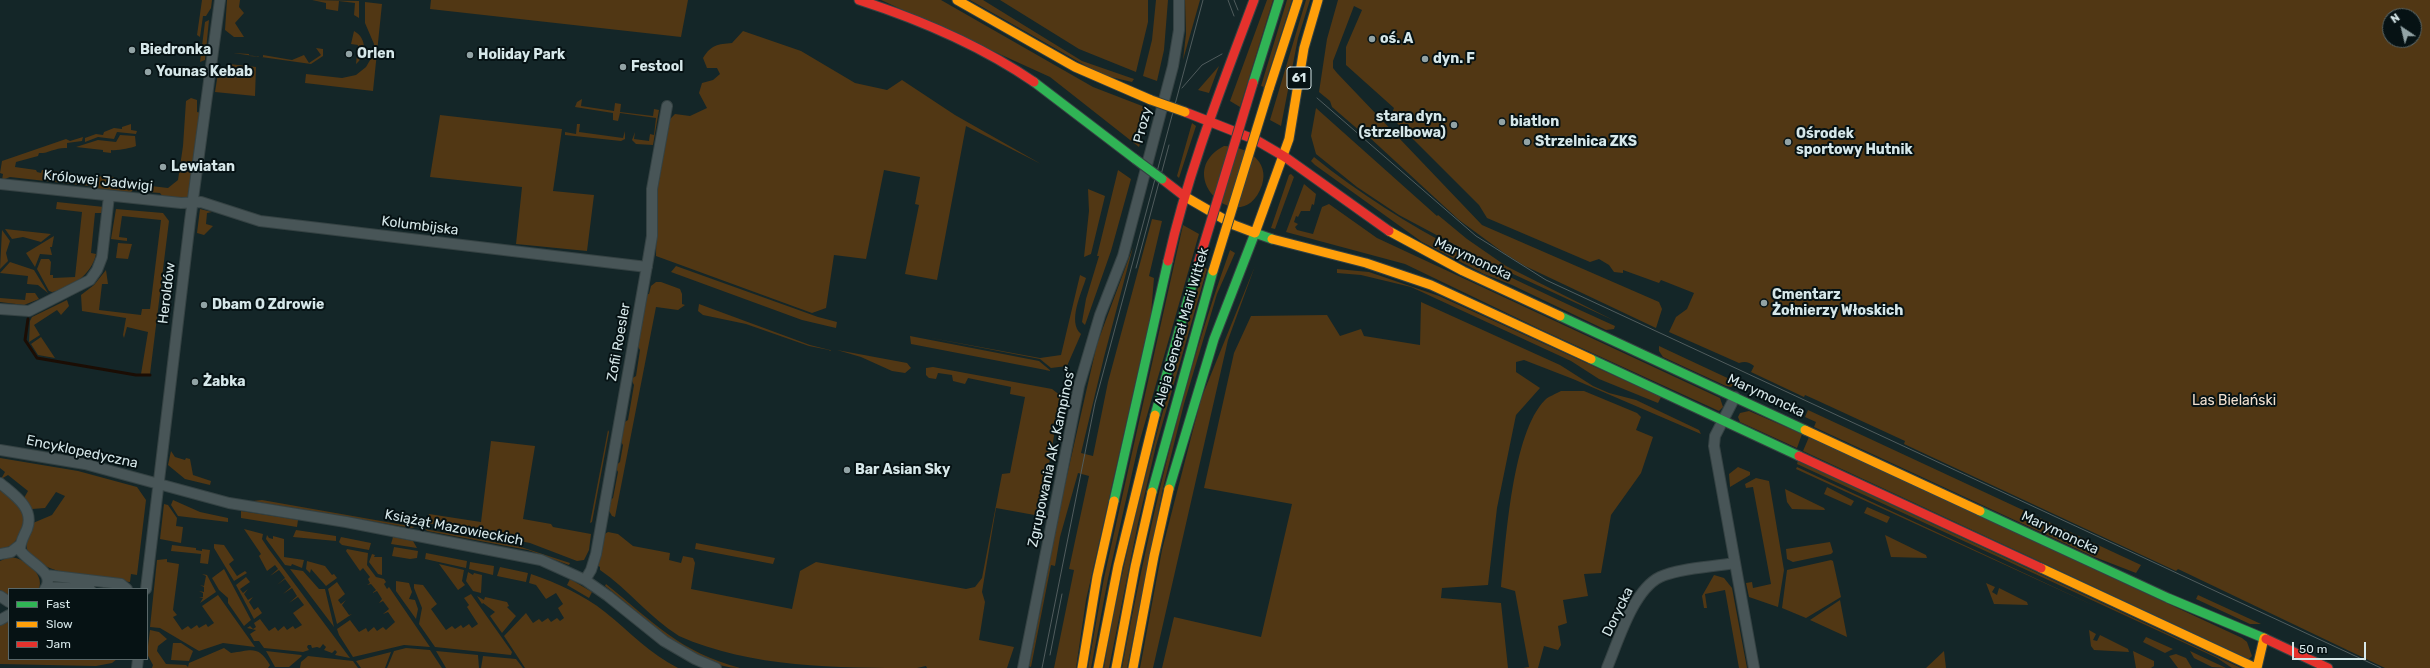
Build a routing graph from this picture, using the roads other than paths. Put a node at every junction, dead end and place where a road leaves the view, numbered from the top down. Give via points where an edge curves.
1 (220, 0) edge
2 (859, 0) edge
3 (957, 0) edge
4 (1179, 0) edge
5 (1254, 0) edge
6 (1279, 0) edge
7 (1298, 0) edge
8 (1318, 0) edge
9 (667, 106) dead end
10 (1208, 121) junction
11 (1284, 157) junction
12 (0, 184) edge
13 (110, 196) junction
14 (1184, 196) junction
15 (193, 203) junction
16 (1255, 233) junction
17 (1123, 256) joint
18 (647, 267) junction
19 (0, 309) edge
20 (1735, 397) junction
21 (1723, 420) junction
22 (0, 450) edge
23 (0, 483) edge
24 (158, 484) junction
25 (20, 546) junction
26 (0, 554) edge
27 (1734, 563) junction
28 (46, 575) junction
29 (585, 580) junction
30 (61, 582) junction
31 (46, 588) edge
32 (86, 588) edge
33 (126, 588) edge
34 (146, 588) edge
35 (2264, 638) junction
36 (716, 668) edge
37 (1023, 668) edge
38 (1082, 668) edge
39 (1098, 668) edge
40 (1116, 668) edge
41 (1133, 668) edge
42 (1607, 668) edge
43 (1754, 668) edge
44 (2256, 668) edge
45 (2328, 668) edge

1 - 15 street, Heroldów
2 - 14 main road, bridge via 938,28 1001,61 1057,98
3 - 10 main road, Marymoncka, bridge via 1064,64 1109,85
4 - 17 street, Prozy via 1179,30 1173,66
5 - 10 main road
6 - 39 main road, Aleja Generał Marii Wittek, bridge via 1198,264 1144,453 1108,606
7 - 40 main road, Aleja Generał Marii Wittek, bridge via 1213,271 1159,458 1124,615
8 - 11 main road, 61 via 1304,48
9 - 18 street, Zofii Roesler via 652,189 652,236
10 - 11 main road, Marymoncka via 1256,140
10 - 14 main road
11 - 16 main road
11 - 20 main road, Marymoncka via 1379,224 1415,246 1584,328
12 - 13 street, Królowej Jadwigi
13 - 15 street, Królowej Jadwigi
13 - 19 street via 102,256 90,280 30,310
14 - 16 main road via 1234,225
14 - 38 main road via 1097,577
15 - 18 street, Kolumbijska via 206,203 260,220
15 - 24 street, Heroldów
16 - 21 main road via 1280,242 1366,263 1431,285
16 - 41 main road via 1221,316 1194,393 1156,544
17 - 37 street, Zgrupowania AK „Kampinos” via 1100,315 1079,386
18 - 29 street, Zofii Roesler via 596,554
20 - 21 street
20 - 35 main road, Marymoncka via 2174,601
21 - 27 street via 1715,436 1714,446
21 - 44 main road
22 - 24 street, Encyklopedyczna via 85,464
23 - 25 street via 23,503 29,515 28,527
24 - 29 street, Książąt Mazowieckich via 236,504 524,556 555,566
24 - 34 street, Heroldów
25 - 26 street via 11,552
25 - 28 street via 22,554
27 - 42 street, Dorycka via 1669,575 1651,582 1637,600
27 - 43 street
28 - 30 street
28 - 31 street
29 - 36 street, Książąt Mazowieckich via 664,641 694,659
30 - 31 street
30 - 32 street
30 - 33 street via 121,584
35 - 44 main road
35 - 45 main road, Marymoncka

